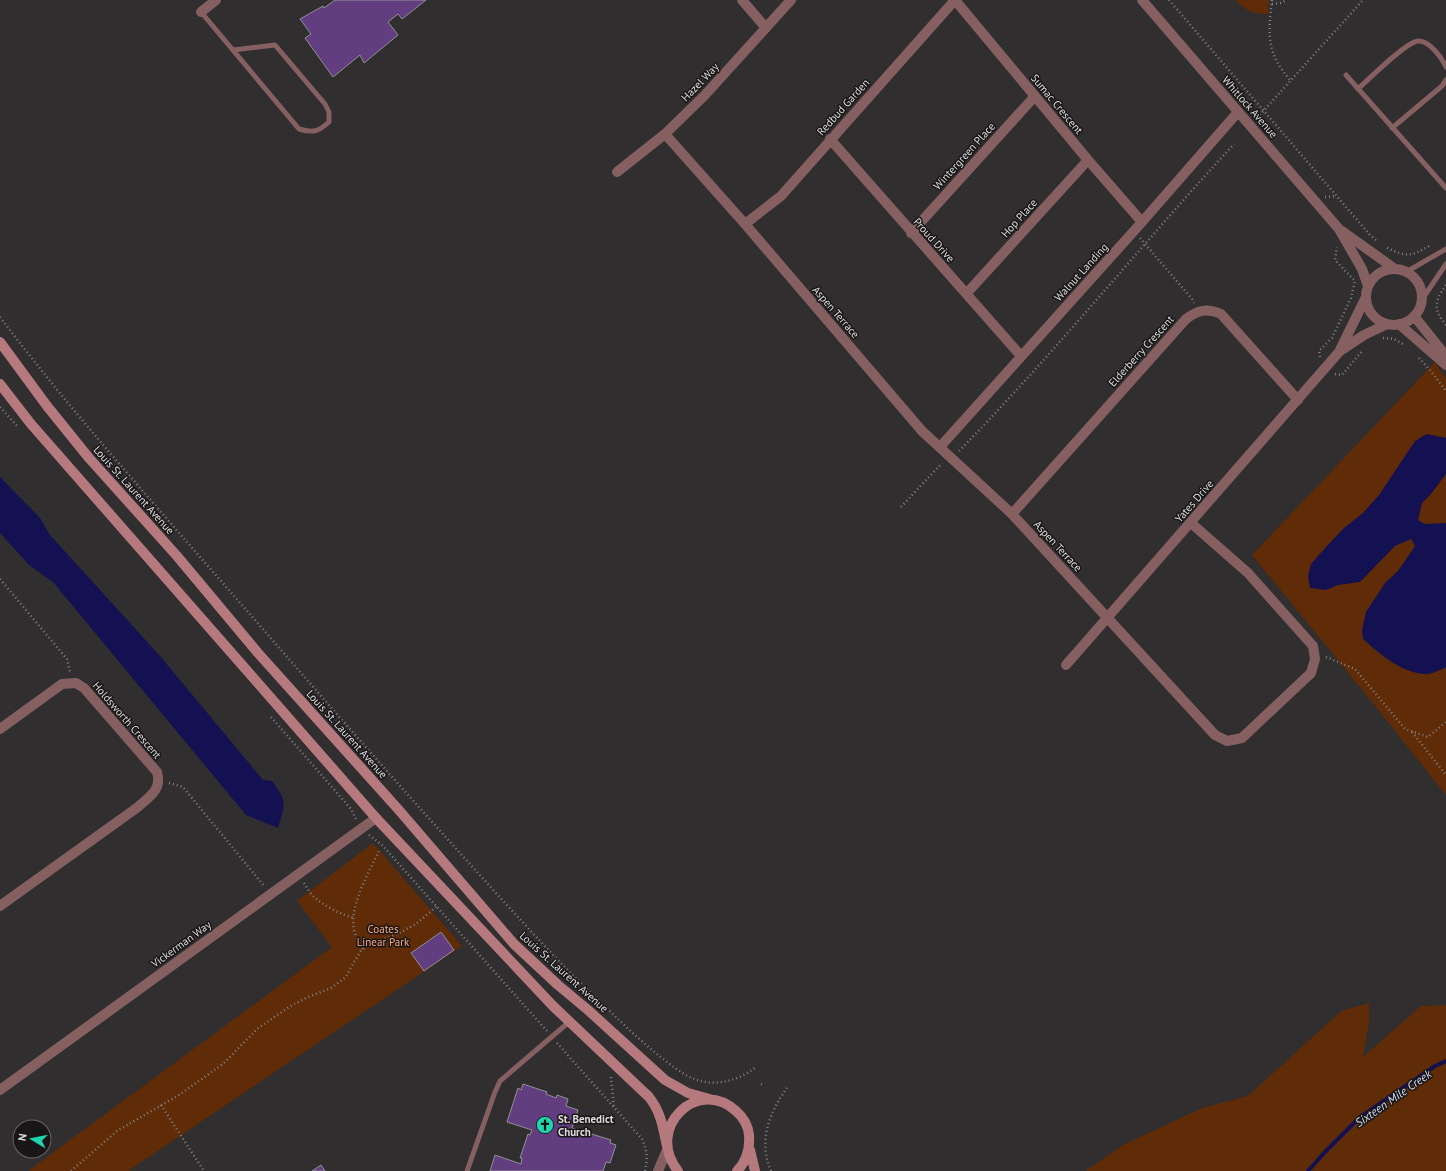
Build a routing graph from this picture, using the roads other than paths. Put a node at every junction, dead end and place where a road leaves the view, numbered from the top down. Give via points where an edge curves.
1 (216, 0) edge
2 (742, 0) edge
3 (791, 0) edge
4 (955, 0) edge
5 (1142, 0) edge
6 (201, 12) joint
7 (766, 28) junction
8 (233, 50) junction
9 (1446, 67) edge
10 (1346, 75) dead end
11 (1446, 80) edge
12 (1358, 89) junction
13 (1035, 96) junction
14 (1238, 112) junction
15 (1392, 128) junction
16 (665, 134) junction
17 (830, 139) junction
18 (1088, 160) junction
19 (617, 172) dead end
20 (1446, 188) edge
21 (1142, 222) junction
22 (745, 224) junction
23 (1339, 229) junction
24 (911, 233) junction
25 (1446, 249) edge
26 (1446, 264) edge
27 (1395, 269) junction
28 (1406, 272) junction
29 (1368, 286) junction
30 (967, 293) junction
31 (1366, 298) junction
32 (1421, 301) junction
33 (1414, 316) junction
34 (1387, 324) junction
35 (1399, 324) junction
36 (0, 342) edge
37 (1339, 352) junction
38 (1021, 356) junction
39 (1446, 356) edge
40 (1446, 365) edge
41 (0, 384) edge
42 (1298, 400) junction
43 (940, 447) junction
44 (1012, 514) junction
45 (1191, 523) junction
46 (1108, 617) junction
47 (1066, 665) dead end
48 (0, 729) edge
49 (376, 818) junction
50 (0, 906) edge
51 (569, 1022) junction
52 (0, 1090) edge
53 (713, 1100) junction
54 (749, 1146) junction
55 (667, 1148) junction
56 (467, 1171) edge
57 (658, 1171) edge
58 (678, 1171) edge
59 (737, 1171) edge
60 (755, 1171) edge

1 - 6 street
2 - 7 street
3 - 7 street, Hazel Way
4 - 13 street, Sumac Crescent
4 - 17 street, Redbud Garden
5 - 14 street, Whitlock Avenue
6 - 8 lane
7 - 16 street, Hazel Way via 706,95
8 - 8 lane via 299,129 309,132 320,130 329,122 329,112 325,104 275,45
9 - 12 lane via 1430,47 1424,42 1416,41 1403,49
10 - 12 lane
11 - 15 lane
12 - 15 lane
13 - 18 street, Sumac Crescent
13 - 24 street, Wintergreen Place
14 - 21 street, Walnut Landing
14 - 23 street, Whitlock Avenue
15 - 20 lane
16 - 19 street, Hazel Way
16 - 22 street, Aspen Terrace
17 - 22 street, Redbud Garden via 781,196
17 - 24 street, Proud Drive
18 - 21 street, Sumac Crescent
18 - 30 street, Hop Place
21 - 38 street, Walnut Landing
22 - 43 street, Aspen Terrace via 922,431
23 - 27 street, Whitlock Avenue
23 - 29 street, Whitlock Avenue via 1362,269
24 - 30 street, Proud Drive
25 - 28 lane
26 - 32 lane
27 - 28 street
27 - 29 street via 1379,274
28 - 32 street via 1416,280 1421,292
29 - 31 street
30 - 38 street, Proud Drive
31 - 34 street via 1372,314
31 - 37 street, Yates Drive
32 - 33 street
33 - 35 street
33 - 39 street
34 - 35 street
34 - 37 street, Yates Drive via 1364,335
35 - 40 street
36 - 53 main road, Louis St. Laurent Avenue via 89,458 514,944 666,1080 688,1093
37 - 42 street, Yates Drive
38 - 43 street, Walnut Landing
41 - 49 main road via 36,430
42 - 44 street, Elderberry Crescent via 1221,314 1205,310 1198,312 1186,319
42 - 45 street, Yates Drive
43 - 44 street, Aspen Terrace
44 - 46 street, Aspen Terrace
45 - 46 street, Yates Drive
45 - 46 street, Aspen Terrace via 1248,573 1313,646 1315,659 1311,674 1242,738 1227,741 1215,735
46 - 47 street, Yates Drive
48 - 50 street, Holdsworth Crescent via 62,684 76,683 84,688 157,772 159,780 153,794 138,807
49 - 51 main road
49 - 52 street, Vickerman Way
51 - 55 main road via 653,1103 662,1120
51 - 56 lane via 500,1081
53 - 54 main road, Louis St. Laurent Avenue via 723,1102 740,1114 749,1132
53 - 55 main road via 692,1103 675,1116 667,1134
54 - 59 main road via 746,1159
54 - 60 main road
55 - 57 street
55 - 58 main road

